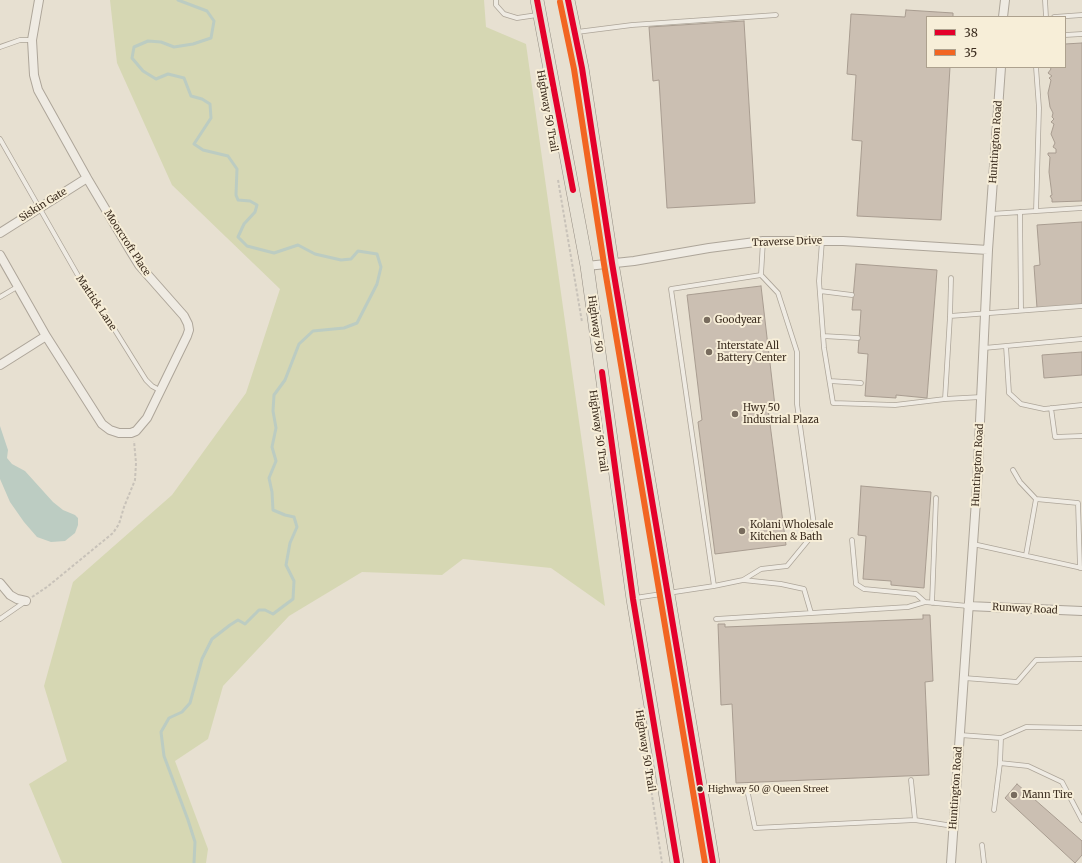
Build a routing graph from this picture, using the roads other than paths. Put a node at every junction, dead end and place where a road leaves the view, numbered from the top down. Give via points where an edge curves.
1 (38, 0) edge
2 (496, 0) edge
3 (537, 0) edge
4 (568, 0) edge
5 (1005, 0) edge
6 (1045, 0) edge
7 (540, 14) junction
8 (776, 15) dead end
9 (1082, 15) edge
10 (1003, 16) edge
11 (1046, 16) edge
12 (1066, 16) edge
13 (575, 32) junction
14 (1082, 34) edge
15 (1066, 35) edge
16 (32, 40) junction
17 (0, 48) edge
18 (1001, 68) edge
19 (1036, 68) edge
20 (0, 139) edge
21 (87, 178) junction
22 (40, 208) junction
23 (1082, 208) edge
24 (1036, 211) junction
25 (1020, 212) junction
26 (991, 214) junction
27 (0, 233) edge
28 (823, 240) junction
29 (763, 242) junction
30 (988, 250) junction
31 (0, 255) edge
32 (612, 263) junction
33 (587, 266) junction
34 (762, 275) junction
35 (952, 278) dead end
36 (18, 287) junction
37 (820, 291) junction
38 (852, 295) dead end
39 (0, 297) edge
40 (1082, 306) edge
41 (1021, 310) junction
42 (985, 312) junction
43 (950, 316) junction
44 (46, 336) junction
45 (823, 336) junction
46 (858, 338) dead end
47 (1082, 339) edge
48 (1006, 346) junction
49 (984, 348) junction
50 (0, 365) edge
51 (830, 381) junction
52 (861, 383) dead end
53 (160, 391) junction
54 (981, 397) junction
55 (945, 399) junction
56 (1082, 405) edge
57 (1051, 408) junction
58 (1082, 436) edge
59 (1013, 470) dead end
60 (936, 498) dead end
61 (1036, 499) junction
62 (852, 540) dead end
63 (973, 544) junction
64 (1026, 556) junction
65 (1081, 568) edge
66 (743, 580) junction
67 (0, 583) edge
68 (714, 586) junction
69 (667, 593) junction
70 (633, 599) junction
71 (26, 601) joint
72 (925, 602) junction
73 (932, 603) junction
74 (968, 606) junction
75 (1082, 611) edge
76 (811, 613) junction
77 (0, 619) edge
78 (716, 619) dead end
79 (1082, 659) edge
80 (963, 678) junction
81 (1082, 728) edge
82 (959, 734) junction
83 (1001, 738) junction
84 (1000, 763) junction
85 (911, 780) dead end
86 (747, 788) dead end
87 (994, 810) dead end
88 (670, 819) junction
89 (914, 820) junction
90 (1082, 820) edge
91 (707, 825) junction
92 (953, 826) junction
93 (982, 845) dead end
94 (669, 863) edge
95 (677, 863) edge
96 (713, 863) edge
97 (716, 863) edge
98 (951, 863) edge
99 (984, 863) edge

1 - 16 street, Moorcroft Place
2 - 7 lane via 496,5 504,14 517,18
3 - 7 main road, Highway 50
4 - 13 main road
5 - 10 street
6 - 11 lane
7 - 33 main road, Highway 50
8 - 13 lane via 632,25
9 - 12 lane
13 - 32 main road
14 - 15 lane
16 - 17 lane via 20,40
16 - 21 street, Moorcroft Place via 34,75 38,90
18 - 26 street, Huntington Road
19 - 24 lane via 1039,108
20 - 22 lane, Mattick Lane
21 - 22 street, Siskin Gate
21 - 53 street, Moorcroft Place via 139,265 184,316 188,324 187,336
22 - 27 street, Siskin Gate
22 - 53 lane, Mattick Lane via 92,300 108,320 146,380
23 - 24 lane
24 - 25 lane
25 - 26 lane
25 - 41 lane
26 - 30 street, Huntington Road
28 - 29 street, Traverse Drive
28 - 30 street, Traverse Drive
28 - 37 lane
29 - 32 street, Traverse Drive
29 - 34 lane
30 - 42 street, Huntington Road
31 - 36 street
32 - 33 street, Traverse Drive
32 - 69 main road
33 - 70 main road, Highway 50
34 - 66 lane via 778,293 797,352 797,404 815,532 787,566 761,569
34 - 68 lane via 671,289
35 - 43 lane
36 - 39 lane
36 - 44 street
37 - 38 lane
37 - 45 lane
40 - 41 lane
41 - 42 lane
42 - 43 lane
42 - 49 street, Huntington Road
43 - 55 lane
44 - 50 street
44 - 53 street, Moorcroft Place via 102,424 110,430 119,434 133,432 141,426
45 - 46 lane
45 - 51 lane
47 - 48 lane
48 - 49 lane
48 - 57 lane via 1009,393 1021,404
49 - 54 street, Huntington Road
51 - 52 lane
51 - 55 lane via 833,403 895,405
54 - 55 lane
54 - 63 street, Huntington Road
56 - 57 lane
57 - 58 lane via 1055,437
59 - 61 lane
60 - 73 lane
61 - 64 lane
61 - 65 lane via 1078,504
62 - 72 lane via 856,584 864,588 916,594
63 - 64 lane
63 - 74 street, Huntington Road
64 - 65 lane
66 - 68 lane
66 - 76 lane via 804,589
67 - 71 street via 10,595
68 - 69 lane
69 - 70 lane
69 - 91 main road
70 - 88 main road, Highway 50
71 - 77 lane
72 - 73 lane
72 - 76 lane via 908,607
73 - 74 lane
74 - 75 street, Runway Road
74 - 80 street, Huntington Road
76 - 78 lane
79 - 80 lane via 1036,660 1018,682
80 - 82 street, Huntington Road
81 - 83 lane via 1026,727
82 - 83 lane
82 - 92 street, Huntington Road
83 - 84 lane
84 - 87 lane
84 - 90 lane via 1028,766 1062,782
85 - 89 lane
86 - 89 lane via 755,828
88 - 94 main road via 663,829
88 - 95 main road, Highway 50
89 - 92 lane
91 - 96 main road
91 - 97 main road via 710,828
92 - 98 street, Huntington Road
93 - 99 lane

